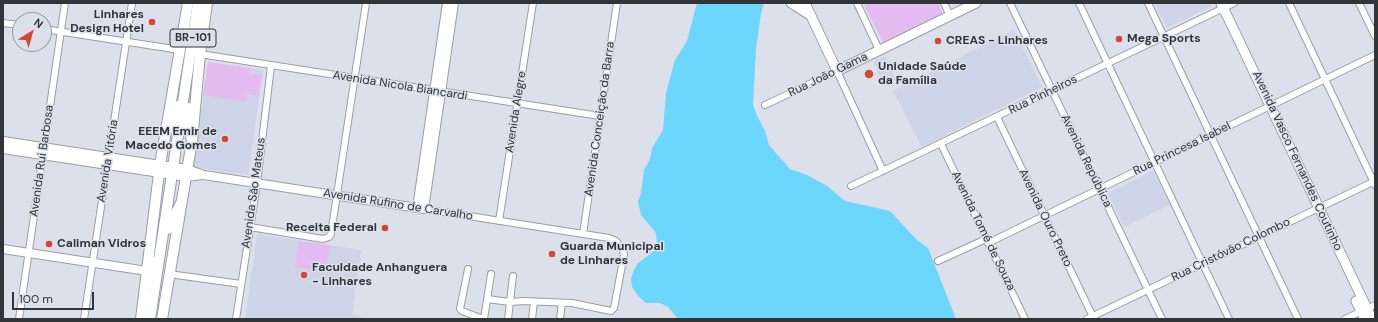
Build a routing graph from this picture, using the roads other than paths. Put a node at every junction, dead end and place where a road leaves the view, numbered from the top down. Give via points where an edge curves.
1 (65, 3) edge
2 (132, 3) edge
3 (188, 3) edge
4 (198, 3) edge
5 (207, 3) edge
6 (366, 3) edge
7 (447, 3) edge
8 (454, 3) edge
9 (533, 3) edge
10 (617, 3) edge
11 (791, 3) edge
12 (805, 3) edge
13 (857, 3) edge
14 (944, 3) edge
15 (976, 3) edge
16 (1010, 3) edge
17 (1079, 3) edge
18 (1148, 3) edge
19 (1234, 3) edge
20 (1289, 3) edge
21 (1359, 3) edge
22 (1220, 6) edge
23 (811, 15) junction
24 (950, 16) junction
25 (52, 30) edge
26 (61, 32) junction
27 (1375, 36) edge
28 (1164, 37) junction
29 (126, 42) junction
30 (180, 50) junction
31 (879, 50) junction
32 (200, 54) junction
33 (1375, 54) edge
34 (1108, 64) junction
35 (271, 66) junction
36 (837, 71) junction
37 (188, 73) junction
38 (355, 79) junction
39 (1325, 79) junction
40 (1052, 90) junction
41 (438, 91) junction
42 (518, 104) junction
43 (765, 105) dead end
44 (1268, 107) junction
45 (600, 116) junction
46 (997, 117) junction
47 (165, 135) junction
48 (1210, 135) junction
49 (3, 141) edge
50 (192, 141) junction
51 (941, 144) junction
52 (3, 149) edge
53 (43, 151) junction
54 (107, 161) junction
55 (1154, 162) junction
56 (159, 169) junction
57 (174, 171) junction
58 (883, 171) junction
59 (187, 173) junction
60 (257, 183) junction
61 (1375, 183) edge
62 (851, 186) dead end
63 (1099, 189) junction
64 (337, 196) junction
65 (181, 203) junction
66 (420, 209) junction
67 (1316, 209) junction
68 (1044, 215) junction
69 (499, 221) junction
70 (163, 227) junction
71 (250, 227) junction
72 (583, 234) junction
73 (1259, 237) junction
74 (987, 241) junction
75 (161, 246) junction
76 (3, 249) edge
77 (28, 253) junction
78 (938, 261) dead end
79 (92, 263) junction
80 (1203, 264) junction
81 (468, 269) dead end
82 (147, 272) junction
83 (169, 274) junction
84 (490, 274) dead end
85 (513, 276) dead end
86 (146, 283) junction
87 (241, 284) junction
88 (1148, 290) junction
89 (487, 299) junction
90 (510, 302) junction
91 (534, 302) junction
92 (562, 303) junction
93 (1367, 311) edge
94 (1091, 318) edge
95 (19, 319) edge
96 (84, 319) edge
97 (141, 319) edge
98 (150, 319) edge
99 (162, 319) edge
100 (236, 319) edge
101 (484, 319) edge
102 (508, 319) edge
103 (532, 319) edge
104 (560, 319) edge
105 (1025, 319) edge
106 (1162, 319) edge
107 (1229, 319) edge
108 (1298, 319) edge
109 (1345, 319) edge
110 (1372, 319) edge

1 - 26 street, Avenida Rui Barbosa
2 - 29 street, Avenida Vitória
3 - 30 main road
4 - 37 main road, BR-101
5 - 32 main road
6 - 38 street
7 - 41 street
8 - 41 street
9 - 42 street, Avenida Alegre
10 - 45 street, Avenida Conceição da Barra
11 - 23 main road
12 - 23 main road
13 - 31 street
14 - 24 street
15 - 24 main road, Rua João Gama
16 - 40 street, Avenida República
17 - 34 street
18 - 28 street
19 - 22 street, Rua Pinheiros
20 - 39 street
21 - 27 street
22 - 28 street, Rua Pinheiros
22 - 44 main road, Avenida Vasco Fernandes Coutinho
23 - 36 main road
24 - 31 main road, Rua João Gama
25 - 26 street
26 - 29 street
26 - 53 street, Avenida Rui Barbosa
28 - 34 street, Rua Pinheiros
28 - 48 street
29 - 30 street
29 - 54 street, Avenida Vitória
30 - 47 main road
31 - 36 main road, Rua João Gama
32 - 35 street, Avenida Nicola Biancardi
32 - 50 main road
33 - 39 street, Rua Princesa Isabel
34 - 40 street, Rua Pinheiros
34 - 55 street
35 - 38 street, Avenida Nicola Biancardi
35 - 60 street, Avenida São Mateus
36 - 43 street, Rua João Gama
36 - 58 street
37 - 47 main road via 175,116
37 - 50 main road via 188,121
37 - 57 main road, BR-101
38 - 41 street, Avenida Nicola Biancardi
38 - 64 street
39 - 44 street, Rua Princesa Isabel
39 - 61 street
40 - 46 street, Rua Pinheiros
40 - 63 street, Avenida República
41 - 42 street, Avenida Nicola Biancardi
41 - 66 street
42 - 45 street, Avenida Nicola Biancardi
42 - 69 street, Avenida Alegre
44 - 48 street, Rua Princesa Isabel
44 - 67 main road, Avenida Vasco Fernandes Coutinho
45 - 72 street, Avenida Conceição da Barra
46 - 51 street, Rua Pinheiros
46 - 68 street, Avenida Ouro Preto
47 - 56 main road
48 - 55 street, Rua Princesa Isabel
48 - 73 street
49 - 53 street
50 - 59 main road
51 - 58 street, Rua Pinheiros
51 - 74 street, Avenida Tomé de Souza
52 - 53 street
53 - 54 street
53 - 77 street, Avenida Rui Barbosa
54 - 56 street
54 - 79 street, Avenida Vitória
55 - 63 street, Rua Princesa Isabel
55 - 80 street
56 - 57 street, Avenida Rufino de Carvalho
56 - 82 main road
57 - 59 street, Avenida Rufino de Carvalho
57 - 70 main road, BR-101
58 - 62 street, Rua Pinheiros
59 - 60 street, Avenida Rufino de Carvalho
59 - 65 main road
60 - 64 street, Avenida Rufino de Carvalho
60 - 71 street, Avenida São Mateus
61 - 67 street, Rua Cristóvão Colombo
63 - 68 street, Rua Princesa Isabel
63 - 88 street, Avenida República
64 - 66 street, Avenida Rufino de Carvalho
64 - 71 street via 331,234 326,239
65 - 75 main road
65 - 83 main road
66 - 69 street, Avenida Rufino de Carvalho
67 - 73 street, Rua Cristóvão Colombo
67 - 93 main road, Avenida Vasco Fernandes Coutinho
68 - 74 street, Rua Princesa Isabel
68 - 94 street, Avenida Ouro Preto
69 - 72 street, Avenida Rufino de Carvalho
70 - 75 main road, BR-101
70 - 86 main road
71 - 87 street, Avenida São Mateus
72 - 92 street, Avenida Rufino de Carvalho via 609,238 620,245 624,255 612,310 609,312
73 - 80 street, Rua Cristóvão Colombo
73 - 108 street
74 - 78 street, Rua Princesa Isabel
74 - 105 street, Avenida Tomé de Souza
75 - 98 main road, BR-101
76 - 77 street
77 - 79 street
77 - 95 street, Avenida Rui Barbosa
79 - 82 street
79 - 96 street, Avenida Vitória
80 - 88 street, Rua Cristóvão Colombo
80 - 107 street
81 - 101 street via 461,311
82 - 86 main road
83 - 87 street
83 - 99 main road
84 - 89 street
85 - 90 street
86 - 97 main road
87 - 100 street, Avenida São Mateus
88 - 94 street, Rua Cristóvão Colombo
88 - 106 street, Avenida República
89 - 90 street
89 - 101 street
90 - 91 street
90 - 102 street
91 - 92 street
91 - 103 street
92 - 104 street
93 - 109 street
93 - 110 main road, Avenida Vasco Fernandes Coutinho

